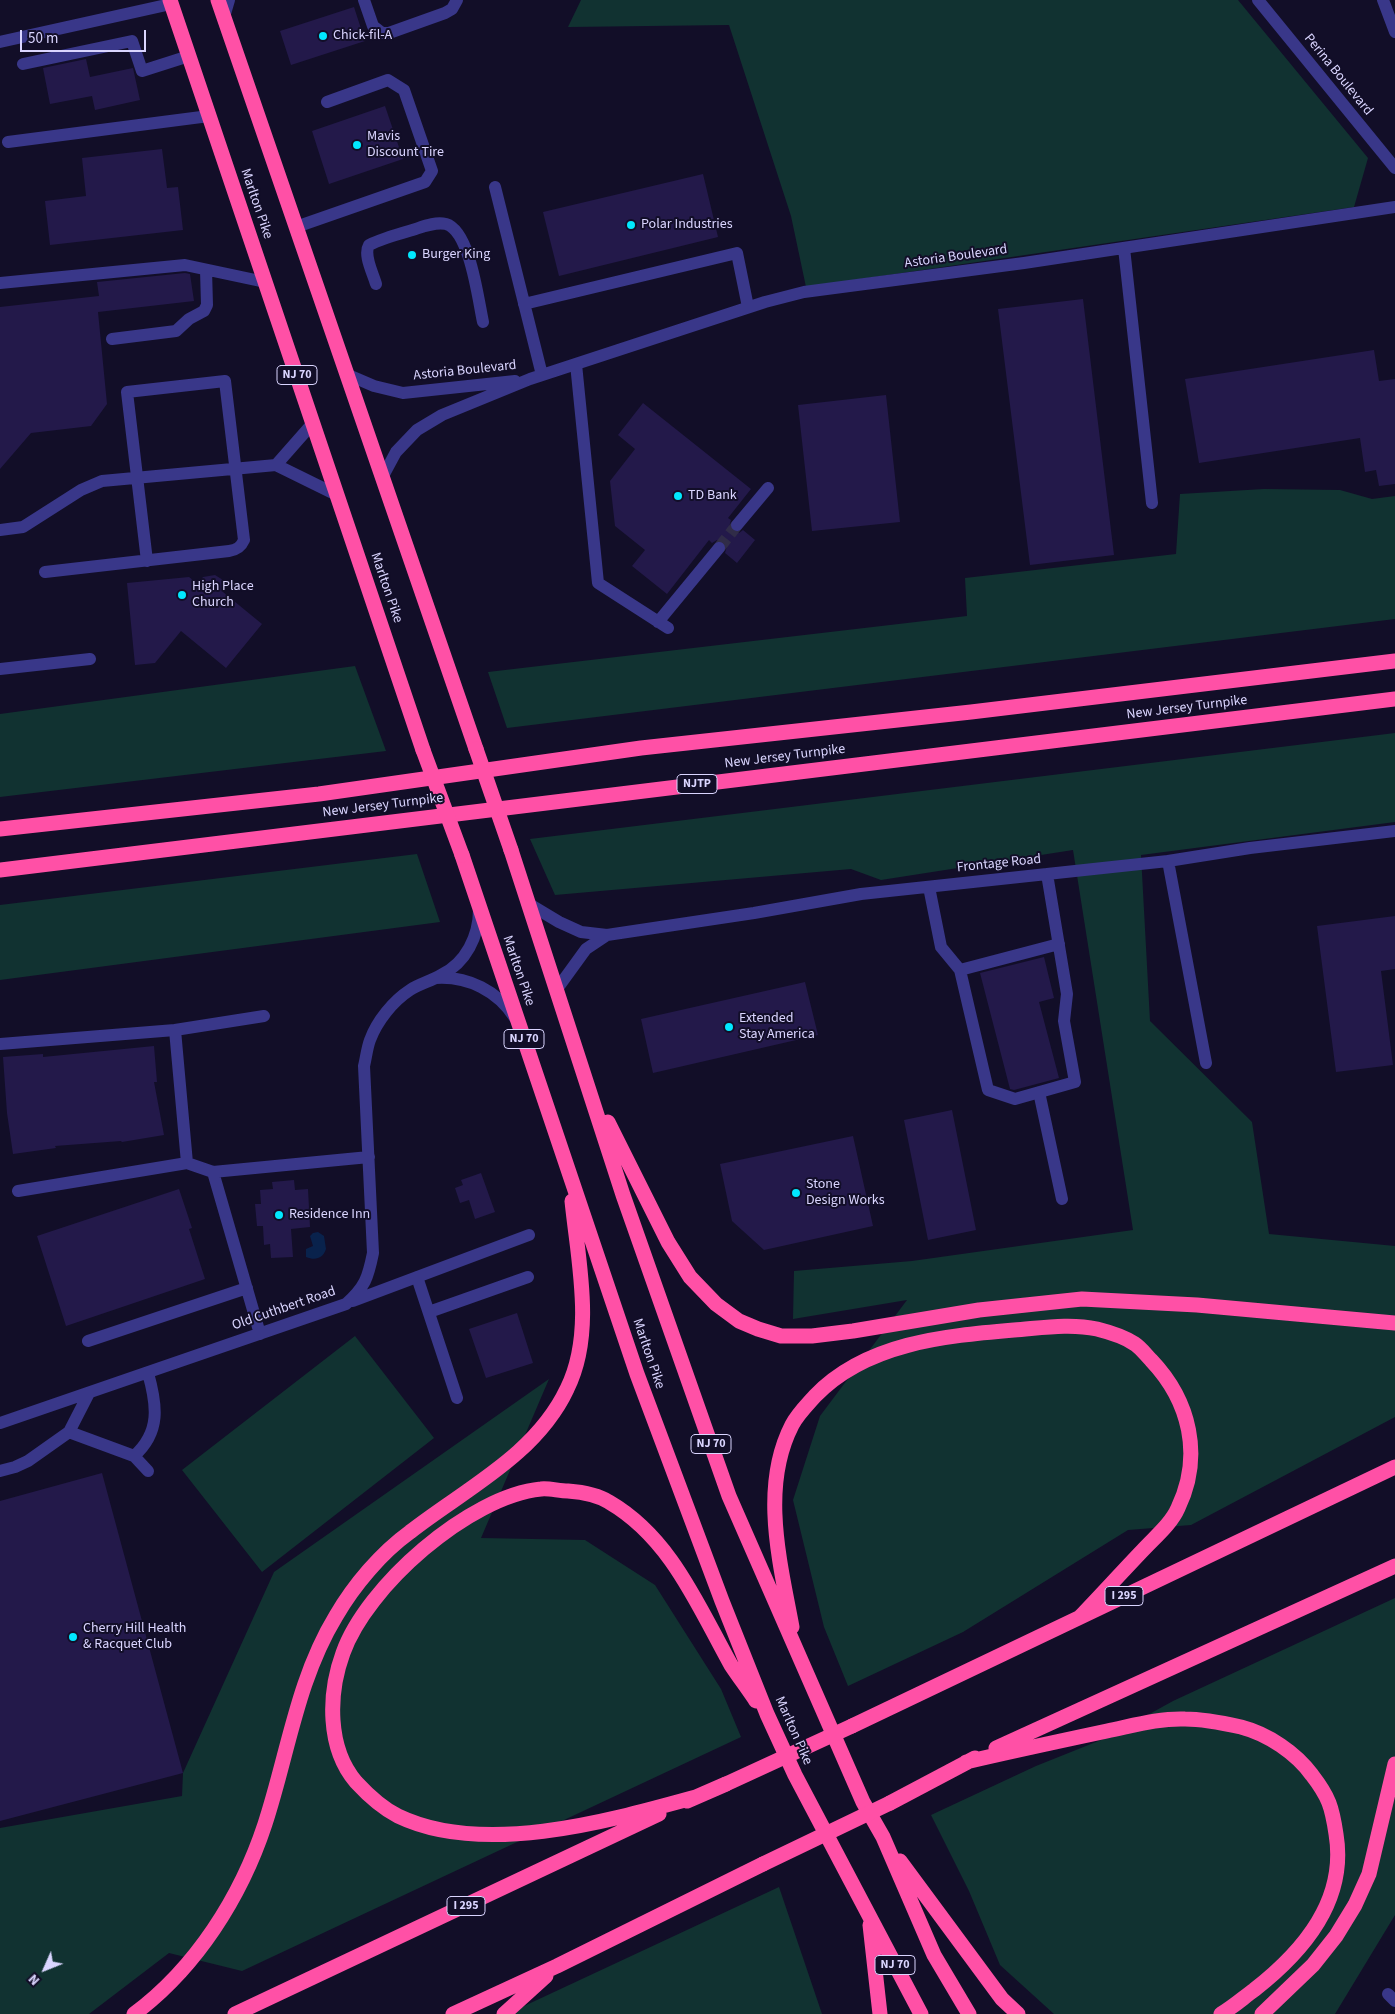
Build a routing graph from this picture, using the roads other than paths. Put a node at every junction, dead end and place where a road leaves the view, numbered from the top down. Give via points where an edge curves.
1 (218, 0) edge
2 (229, 0) edge
3 (364, 0) edge
4 (457, 0) edge
5 (1258, 0) edge
6 (1383, 0) edge
7 (171, 2) edge
8 (224, 17) junction
9 (1395, 32) edge
10 (0, 42) edge
11 (189, 56) junction
12 (22, 64) dead end
13 (327, 102) dead end
14 (209, 116) junction
15 (8, 142) dead end
16 (1395, 168) edge
17 (496, 187) dead end
18 (1395, 207) edge
19 (296, 227) junction
20 (1124, 248) junction
21 (206, 270) junction
22 (265, 282) junction
23 (0, 283) edge
24 (376, 284) dead end
25 (524, 304) junction
26 (748, 307) junction
27 (482, 322) dead end
28 (112, 339) dead end
29 (576, 364) junction
30 (346, 374) junction
31 (536, 377) junction
32 (313, 423) junction
33 (276, 465) junction
34 (236, 469) junction
35 (137, 478) junction
36 (382, 478) junction
37 (768, 488) dead end
38 (337, 495) junction
39 (1152, 503) dead end
40 (737, 525) tunnel mouth
41 (0, 530) edge
42 (719, 548) tunnel mouth
43 (147, 561) junction
44 (45, 572) dead end
45 (90, 659) dead end
46 (1395, 661) edge
47 (0, 669) edge
48 (1395, 699) edge
49 (0, 829) edge
50 (1395, 830) edge
51 (1168, 861) junction
52 (0, 870) edge
53 (1047, 874) junction
54 (929, 887) junction
55 (478, 902) junction
56 (528, 904) junction
57 (607, 935) junction
58 (1059, 944) junction
59 (960, 970) junction
60 (434, 979) junction
61 (557, 989) junction
62 (264, 1016) dead end
63 (520, 1028) junction
64 (175, 1030) junction
65 (0, 1044) edge
66 (1206, 1063) dead end
67 (588, 1084) junction
68 (1039, 1092) junction
69 (369, 1157) junction
70 (187, 1163) junction
71 (213, 1172) junction
72 (570, 1175) junction
73 (18, 1191) dead end
74 (1062, 1199) dead end
75 (529, 1235) dead end
76 (417, 1277) junction
77 (528, 1277) dead end
78 (247, 1288) junction
79 (346, 1304) junction
80 (429, 1312) junction
81 (1395, 1323) edge
82 (260, 1334) junction
83 (88, 1340) dead end
84 (148, 1373) junction
85 (89, 1393) junction
86 (457, 1398) dead end
87 (0, 1423) edge
88 (69, 1432) junction
89 (134, 1456) junction
90 (1395, 1467) edge
91 (0, 1471) edge
92 (148, 1472) dead end
93 (1395, 1566) edge
94 (1080, 1617) junction
95 (796, 1651) junction
96 (767, 1714) junction
97 (966, 1762) junction
98 (1395, 1764) edge
99 (696, 1797) junction
100 (883, 1837) junction
101 (869, 1916) junction
102 (557, 1966) junction
103 (134, 2014) edge
104 (236, 2014) edge
105 (453, 2014) edge
106 (504, 2014) edge
107 (880, 2014) edge
108 (921, 2014) edge
109 (969, 2014) edge
110 (1018, 2014) edge
111 (1221, 2014) edge
112 (1262, 2014) edge

1 - 8 highway, Marlton Pike / NJ 70
2 - 8 street
3 - 4 street via 373,26 382,34 445,13
5 - 16 street, Perina Boulevard
6 - 9 street
7 - 10 street
7 - 11 highway, Marlton Pike / NJ 70
8 - 19 highway, Marlton Pike / NJ 70
11 - 12 street via 142,71 132,42
11 - 14 highway, Marlton Pike / NJ 70
13 - 19 street via 388,80 404,90 432,171 424,182
14 - 15 street
14 - 22 highway, Marlton Pike / NJ 70
17 - 25 street
18 - 20 street, Astoria Boulevard
19 - 30 highway, Marlton Pike / NJ 70
20 - 26 street, Astoria Boulevard via 804,292
20 - 39 street
21 - 22 street
21 - 23 street via 185,265
21 - 28 street via 207,305 204,311 176,331
22 - 32 highway, Marlton Pike / NJ 70
24 - 27 street via 367,257 369,245 434,223 447,224 461,236 467,251
25 - 26 street via 737,253
25 - 31 street
26 - 29 street, Astoria Boulevard
29 - 31 street, Astoria Boulevard
29 - 42 street via 598,583 663,625
30 - 31 street, Astoria Boulevard via 374,386 403,393
30 - 36 highway, Marlton Pike / NJ 70
31 - 36 street, Astoria Boulevard via 442,415 416,430 396,452
32 - 33 street
32 - 38 highway, Marlton Pike / NJ 70
33 - 34 street
33 - 38 street
34 - 35 street
34 - 35 street via 225,381 127,392
34 - 43 street via 242,545 229,551
35 - 41 street via 102,481 81,490 22,527
35 - 43 street
36 - 56 highway, Marlton Pike / NJ 70, bridge
37 - 40 street
38 - 55 highway, Marlton Pike / NJ 70, bridge
43 - 44 street
45 - 47 street
46 - 49 highway, New Jersey Turnpike via 641,748 319,794
48 - 52 highway, New Jersey Turnpike / NJTP
50 - 51 street, Frontage Road
51 - 53 street, Frontage Road
51 - 66 street
53 - 54 street, Frontage Road
53 - 58 street
54 - 57 street, Frontage Road via 861,894
54 - 59 street via 941,947
55 - 60 street, Old Cuthbert Road via 477,926 469,948 454,967
55 - 63 highway, Marlton Pike / NJ 70
56 - 57 street, Frontage Road via 582,932
56 - 61 highway, Marlton Pike / NJ 70
57 - 61 street, Frontage Road via 586,949
58 - 59 street
58 - 68 street via 1068,994 1064,1021 1075,1082
59 - 68 street via 988,1090 1015,1099
60 - 63 street, Old Cuthbert Road via 462,980 482,987 505,1004
60 - 69 street, Old Cuthbert Road via 410,989 391,1006 370,1040 364,1066
61 - 67 highway, Marlton Pike / NJ 70
62 - 64 street
63 - 72 highway, Marlton Pike / NJ 70
64 - 65 street
64 - 70 street
67 - 81 highway via 668,1242 690,1276 716,1304 739,1321 781,1336 853,1331 979,1310 1082,1299 1197,1305
67 - 95 highway, Marlton Pike / NJ 70 via 623,1195 729,1496
68 - 74 street
69 - 71 street
69 - 79 street, Old Cuthbert Road via 373,1253 368,1280
70 - 71 street
70 - 73 street
71 - 78 street
72 - 96 highway, Marlton Pike / NJ 70 via 637,1374
72 - 103 highway via 582,1332 578,1361 557,1410 516,1454 396,1543 349,1596 314,1656 265,1824 229,1904 203,1946 186,1966
75 - 76 street
76 - 79 street
76 - 80 street
77 - 80 street
78 - 82 street
78 - 83 street
79 - 82 street, Old Cuthbert Road
80 - 86 street
82 - 84 street, Old Cuthbert Road
84 - 85 street, Old Cuthbert Road
84 - 89 street via 156,1421 143,1448
85 - 87 street, Old Cuthbert Road
85 - 88 street
88 - 89 street
88 - 91 street via 28,1461
89 - 92 street
90 - 94 highway, I 295
93 - 97 highway
94 - 95 highway via 1178,1509 1191,1460 1188,1422 1178,1395 1160,1369 1135,1344 1096,1329 1061,1326 986,1332 898,1348 854,1365 829,1382 793,1422 782,1448 775,1501 778,1546
94 - 99 highway, I 295, bridge
95 - 100 highway, Marlton Pike / NJ 70 via 863,1802
96 - 99 highway via 732,1666 686,1580 658,1544 628,1514 606,1500 579,1492 541,1489 508,1497 479,1509 434,1539 393,1578 361,1618 343,1652 332,1714 337,1750 349,1773 370,1797 397,1815 428,1827 511,1834 599,1822
96 - 101 highway, Marlton Pike / NJ 70
97 - 102 highway, bridge via 890,1803
97 - 111 highway via 1151,1722 1184,1719 1244,1728 1273,1741 1297,1758 1332,1806 1339,1850 1337,1874 1324,1913 1306,1940 1262,1984
98 - 112 highway via 1369,1874 1355,1905 1313,1964
99 - 104 highway, I 295
100 - 109 highway, Marlton Pike / NJ 70 via 934,1955
100 - 110 highway via 997,1992
101 - 107 highway
101 - 108 highway, Marlton Pike / NJ 70
102 - 105 highway
102 - 106 highway

